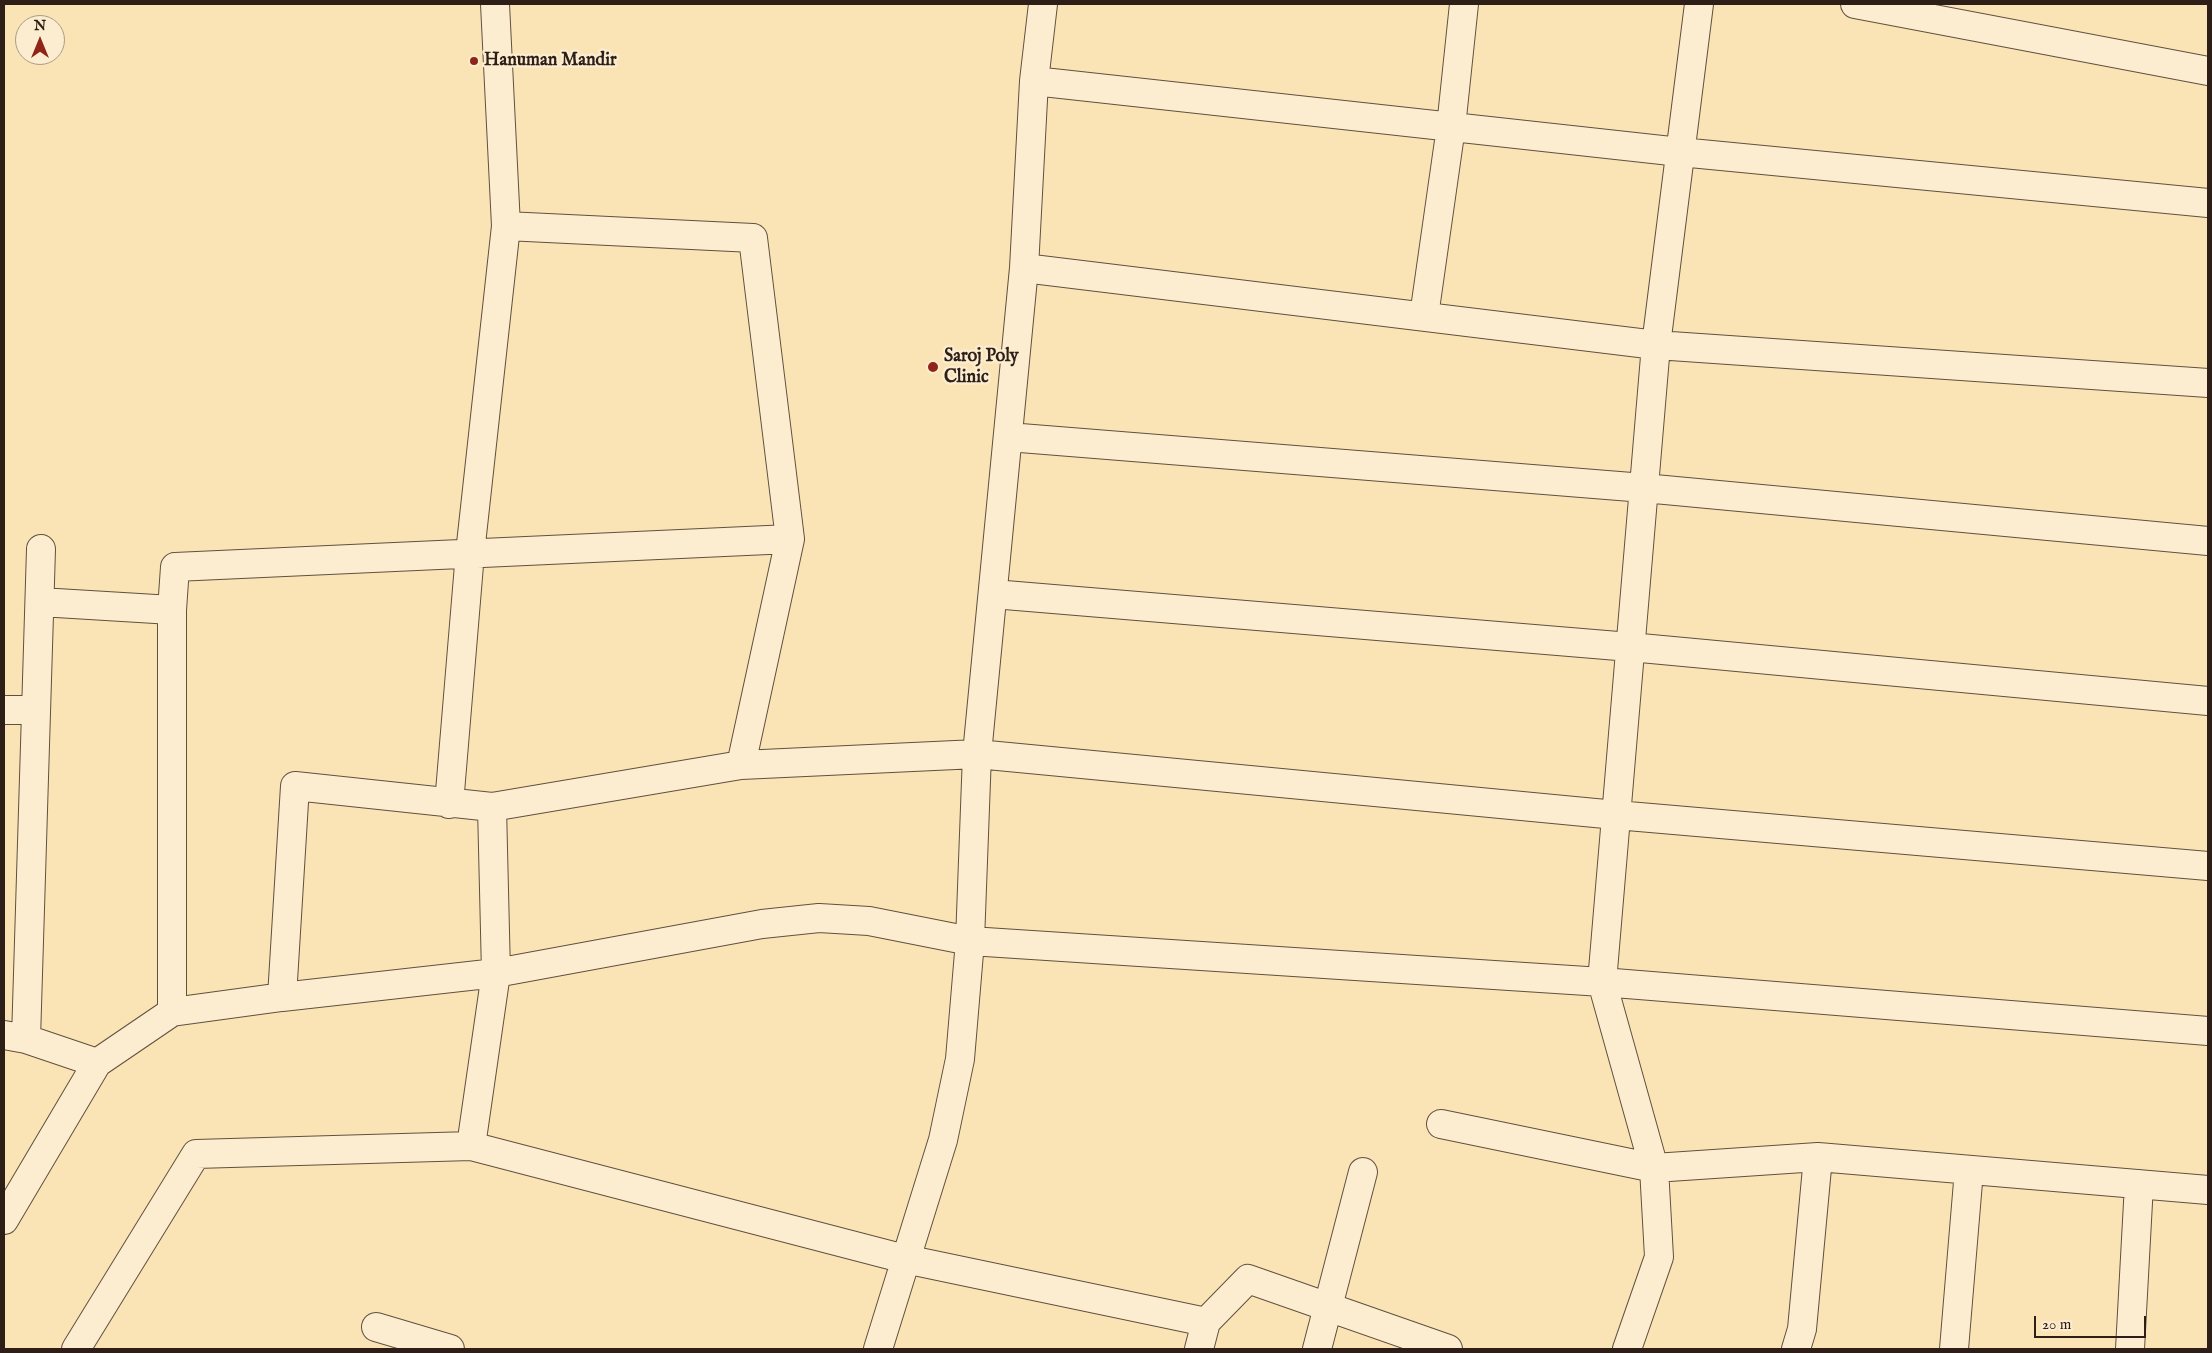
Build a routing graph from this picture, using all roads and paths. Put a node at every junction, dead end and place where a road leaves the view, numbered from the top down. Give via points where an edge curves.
1 (495, 4) edge
2 (1043, 4) edge
3 (1464, 4) edge
4 (1699, 4) edge
5 (1854, 4) edge
6 (2208, 71) edge
7 (1034, 81) junction
8 (1451, 127) junction
9 (1680, 152) junction
10 (2208, 203) edge
11 (506, 226) junction
12 (1024, 268) junction
13 (1424, 316) junction
14 (1656, 345) junction
15 (2208, 383) edge
16 (1008, 437) junction
17 (1644, 488) junction
18 (790, 539) junction
19 (2208, 541) edge
20 (41, 549) dead end
21 (470, 553) junction
22 (992, 594) junction
23 (40, 602) junction
24 (172, 610) junction
25 (1630, 647) junction
26 (2208, 701) edge
27 (4, 710) edge
28 (36, 710) junction
29 (977, 754) junction
30 (741, 765) junction
31 (449, 804) junction
32 (492, 807) junction
33 (1616, 816) junction
34 (2208, 866) edge
35 (970, 941) junction
36 (496, 973) junction
37 (1602, 982) junction
38 (282, 997) junction
39 (172, 1012) junction
40 (2208, 1031) edge
41 (15, 1037) edge
42 (98, 1063) junction
43 (1441, 1124) dead end
44 (471, 1146) junction
45 (1818, 1157) junction
46 (1654, 1168) junction
47 (1969, 1170) junction
48 (1363, 1172) dead end
49 (2139, 1184) junction
50 (2208, 1190) edge
51 (4, 1220) edge
52 (905, 1259) junction
53 (1330, 1308) junction
54 (1206, 1322) junction
55 (376, 1327) dead end
56 (76, 1349) edge
57 (450, 1349) edge
58 (878, 1349) edge
59 (1199, 1349) edge
60 (1317, 1349) edge
61 (1448, 1349) edge
62 (1627, 1349) edge
63 (1796, 1349) edge
64 (1954, 1349) edge
65 (2130, 1349) edge

1 - 11 street
2 - 7 street
3 - 8 street
4 - 9 street
5 - 6 street
7 - 8 street
7 - 12 street
8 - 9 street
8 - 13 street
9 - 10 street
9 - 14 street
11 - 18 street via 753,238
11 - 21 street
12 - 13 street
12 - 16 street
13 - 14 street
14 - 15 street
14 - 17 street
16 - 17 street
16 - 22 street
17 - 19 street
17 - 25 street
18 - 21 street
18 - 30 street
20 - 23 street
21 - 24 street via 175,567
21 - 31 street
22 - 25 street
22 - 29 street
23 - 24 street
23 - 28 street
24 - 39 street
25 - 26 street
25 - 33 street
27 - 28 street
28 - 41 street
29 - 30 street
29 - 33 street
29 - 35 street
30 - 32 street
31 - 32 street
31 - 38 street via 295,786
32 - 36 street
33 - 34 street
33 - 37 street
35 - 36 street via 869,921 819,918 762,924
35 - 37 street
35 - 52 street via 960,1059 943,1140
36 - 38 street
36 - 44 street
37 - 40 street
37 - 46 street
38 - 39 street
39 - 42 street
41 - 42 street
42 - 51 street
43 - 46 street
44 - 52 street
44 - 56 street via 196,1154
45 - 46 street
45 - 47 street
45 - 63 street via 1802,1328
46 - 62 street via 1659,1257
47 - 49 street
47 - 64 street
48 - 53 street
49 - 50 street
49 - 65 street
52 - 54 street
52 - 58 street
53 - 54 street via 1248,1279
53 - 60 street
53 - 61 street
54 - 59 street
55 - 57 street

